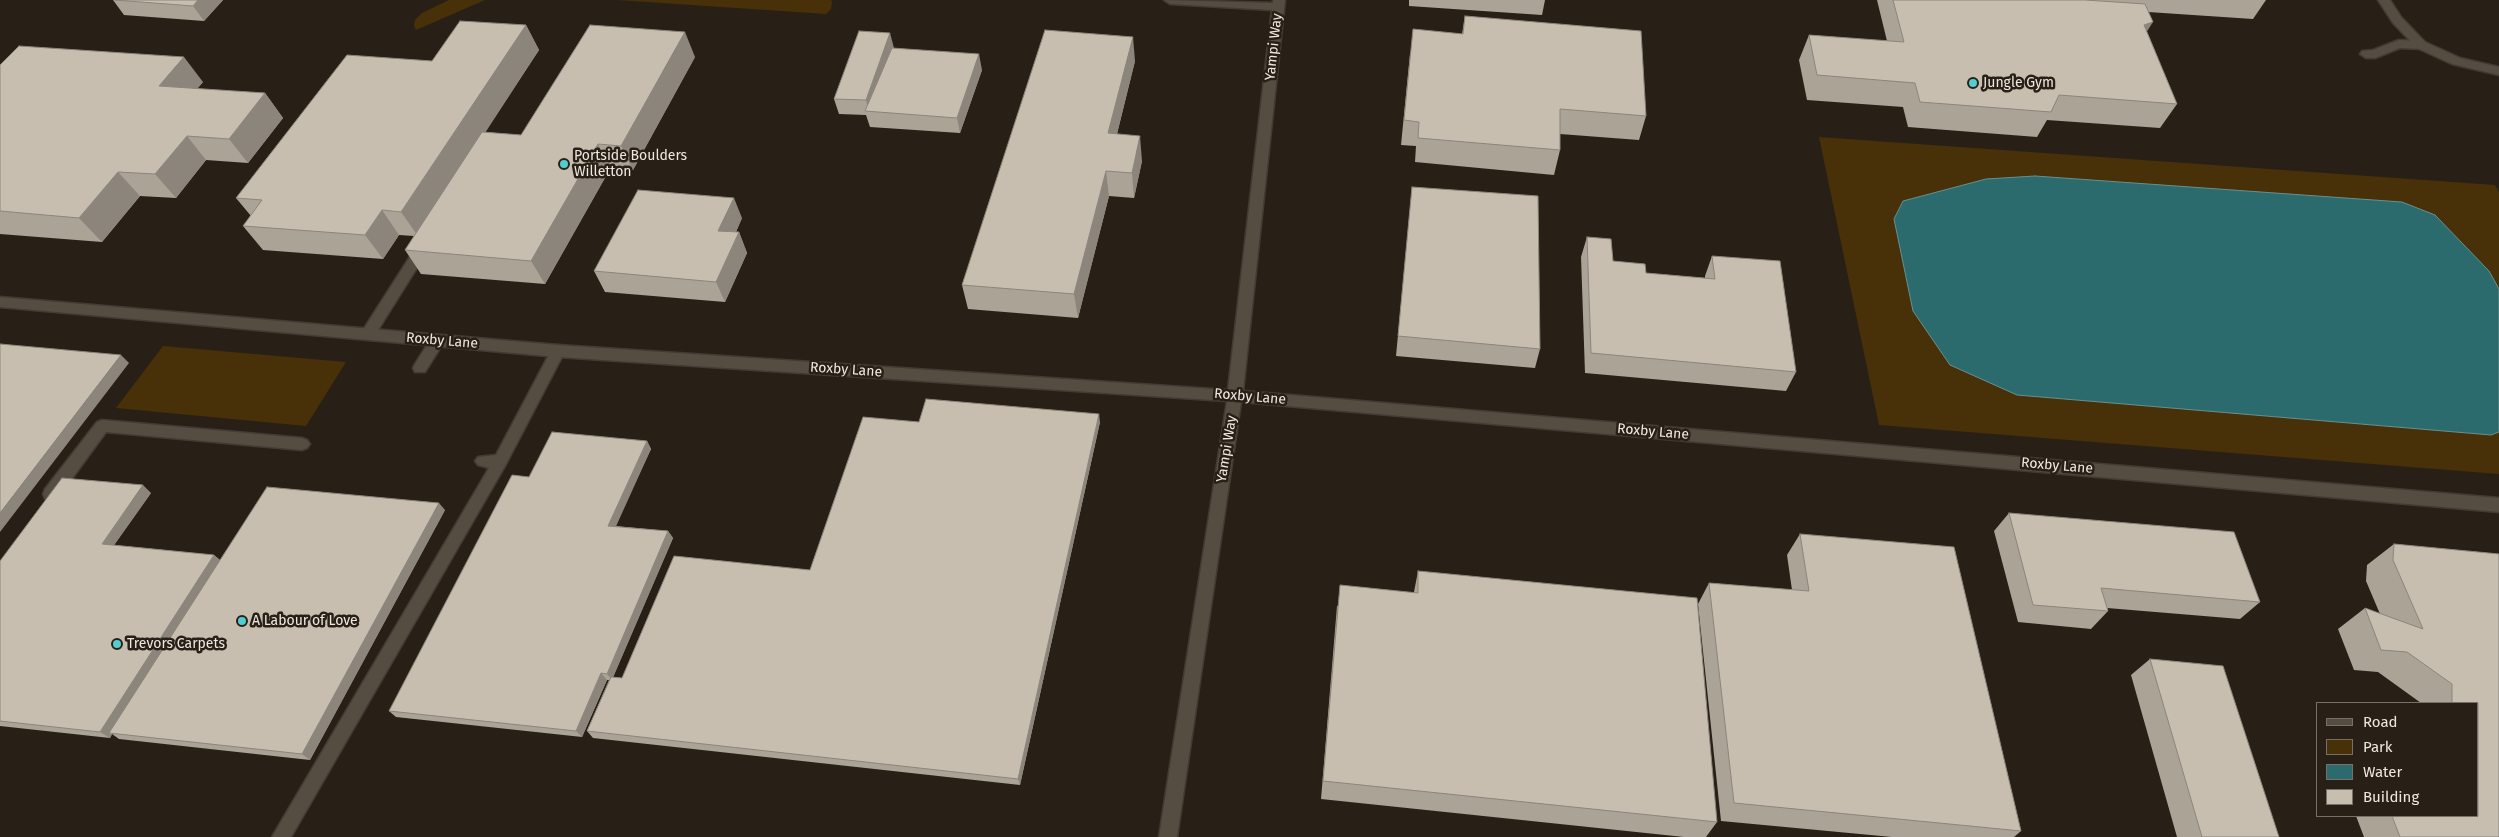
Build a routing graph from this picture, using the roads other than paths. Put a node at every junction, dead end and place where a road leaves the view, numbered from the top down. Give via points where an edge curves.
1 (1170, 0) edge
2 (2384, 0) edge
3 (1279, 4) edge
4 (2421, 46) junction
5 (2366, 54) dead end
6 (2499, 71) edge
7 (432, 233) edge
8 (0, 302) edge
9 (368, 334) junction
10 (437, 341) junction
11 (558, 351) junction
12 (420, 368) dead end
13 (1235, 396) junction
14 (302, 444) dead end
15 (483, 461) dead end
16 (500, 462) junction
17 (2499, 505) edge
18 (42, 506) edge
19 (281, 837) edge
20 (1168, 837) edge

1 - 3 street
2 - 4 street
3 - 13 street, Yampi Way
4 - 5 street via 2399,44 2375,54
4 - 6 street via 2456,61
7 - 9 street
8 - 9 street, Roxby Lane
9 - 10 street, Roxby Lane
10 - 11 street, Roxby Lane
10 - 12 street
11 - 13 street, Roxby Lane
11 - 16 street
13 - 17 street, Roxby Lane
13 - 20 street, Yampi Way
14 - 18 street via 102,426
15 - 16 street
16 - 19 street

